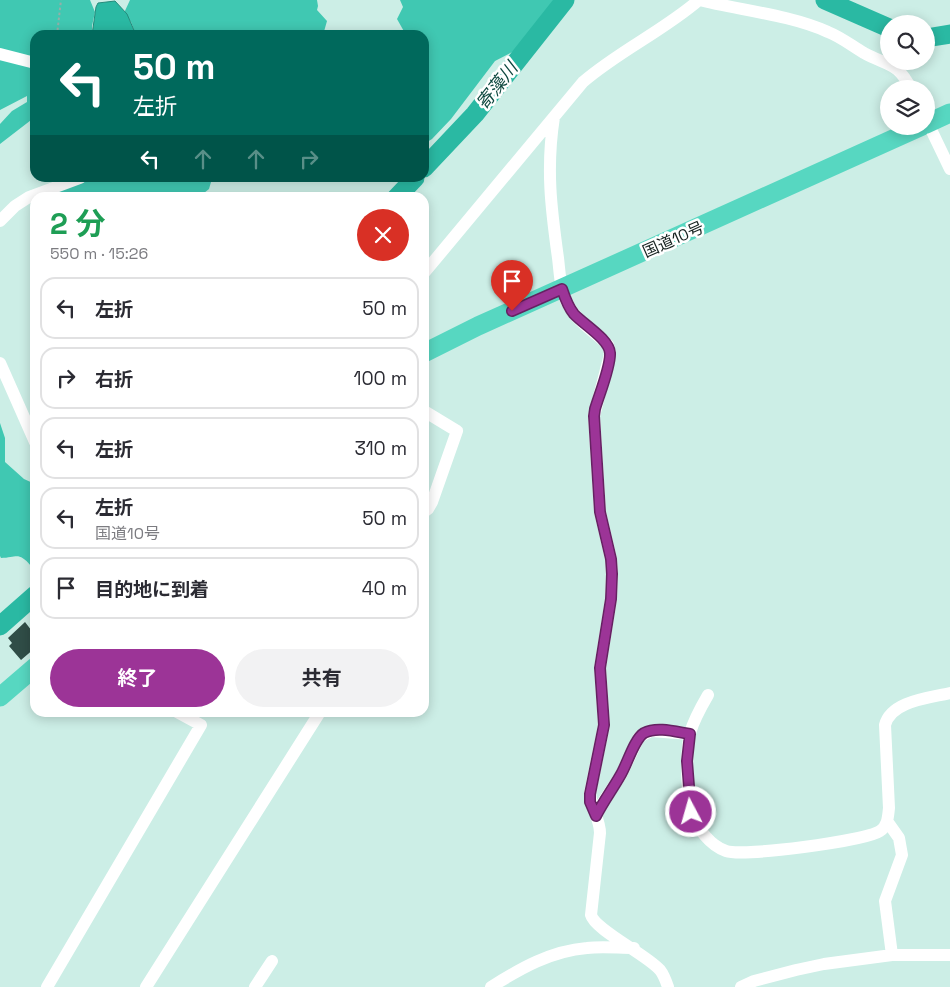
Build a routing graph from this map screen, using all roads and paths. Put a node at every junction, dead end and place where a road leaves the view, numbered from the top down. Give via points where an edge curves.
1 (61, 0) edge
2 (699, 0) edge
3 (58, 30) edge
4 (0, 54) edge
5 (30, 61) edge
6 (906, 80) edge
7 (950, 114) edge
8 (554, 117) junction
9 (935, 120) edge
10 (900, 135) edge
11 (932, 135) edge
12 (950, 169) edge
13 (69, 182) edge
14 (42, 192) edge
15 (30, 197) edge
16 (0, 221) edge
17 (429, 267) edge
18 (562, 289) junction
19 (429, 350) edge
20 (1, 367) edge
21 (429, 414) edge
22 (30, 431) edge
23 (429, 507) edge
24 (30, 671) edge
25 (950, 693) edge
26 (708, 694) dead end
27 (0, 697) edge
28 (186, 717) edge
29 (317, 717) edge
30 (690, 734) junction
31 (596, 816) junction
32 (887, 821) junction
33 (634, 948) junction
34 (892, 955) junction
35 (950, 955) edge
36 (272, 960) dead end
37 (47, 987) edge
38 (146, 987) edge
39 (255, 987) edge
40 (491, 987) edge
41 (668, 987) edge
42 (741, 987) edge

1 - 3 path
2 - 6 street via 829,32 897,68
2 - 8 street via 598,69
4 - 5 street
7 - 9 highway, 国道10号
8 - 17 street
8 - 18 street via 549,153 550,186
10 - 18 highway, 国道10号
11 - 12 street
13 - 14 street
15 - 16 street
18 - 19 highway, 国道10号
18 - 31 street via 568,306 604,341 610,354 594,416 600,512 612,574 600,668 604,725 590,794
20 - 22 street
21 - 23 street via 457,431
24 - 27 highway
25 - 32 street via 915,701 887,717
26 - 30 street
28 - 37 street via 201,725
29 - 38 street
30 - 31 street via 651,731 639,737
30 - 32 street via 687,761 691,812 709,840 728,852 740,854 864,838 882,830
31 - 33 street via 600,833 592,919
32 - 34 street via 899,838 902,854 886,901
33 - 40 street via 569,950 530,964
33 - 41 street via 659,968
34 - 35 street
34 - 42 street via 810,966
36 - 39 street

